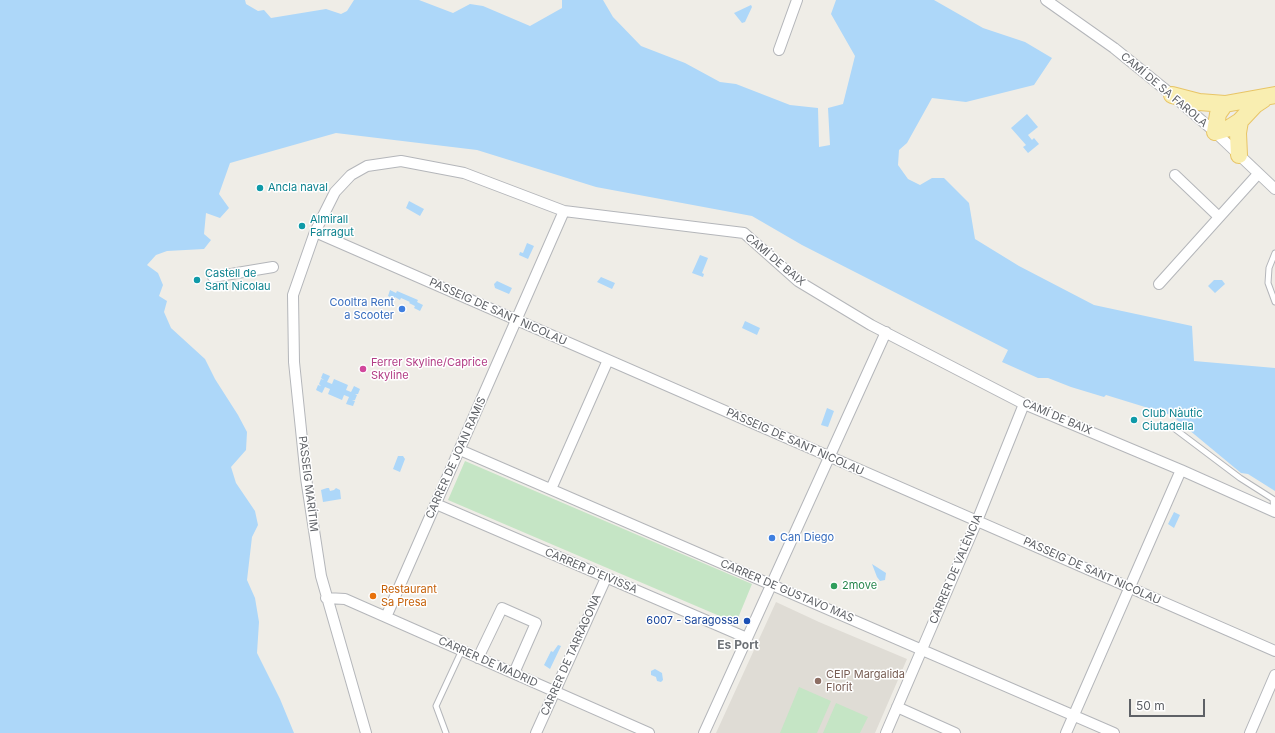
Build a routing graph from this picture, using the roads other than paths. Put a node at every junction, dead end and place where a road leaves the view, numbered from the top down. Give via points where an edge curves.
1 (797, 0) edge
2 (1046, 0) edge
3 (779, 50) dead end
4 (1172, 95) junction
5 (1272, 95) edge
6 (1225, 104) junction
7 (1240, 121) junction
8 (1215, 132) junction
9 (1239, 155) junction
10 (1258, 174) junction
11 (1174, 175) dead end
12 (1275, 189) edge
13 (564, 211) junction
14 (1220, 217) junction
15 (315, 232) junction
16 (1275, 253) edge
17 (273, 267) dead end
18 (213, 277) dead end
19 (1159, 284) dead end
20 (1275, 302) edge
21 (516, 320) junction
22 (886, 332) junction
23 (608, 360) junction
24 (1024, 404) junction
25 (1175, 429) dead end
26 (460, 450) junction
27 (829, 457) junction
28 (1181, 470) junction
29 (551, 489) junction
30 (436, 504) junction
31 (1274, 512) edge
32 (977, 521) junction
33 (606, 578) junction
34 (771, 585) junction
35 (1130, 588) junction
36 (326, 598) junction
37 (386, 617) junction
38 (747, 638) junction
39 (462, 650) junction
40 (922, 650) junction
41 (1275, 651) edge
42 (478, 658) junction
43 (514, 673) junction
44 (1275, 675) edge
45 (555, 692) junction
46 (897, 707) junction
47 (1074, 716) junction
48 (366, 733) edge
49 (446, 733) edge
50 (536, 733) edge
51 (649, 733) edge
52 (704, 733) edge
53 (886, 733) edge
54 (955, 733) edge
55 (1066, 733) edge
56 (1114, 733) edge
57 (1250, 733) edge

1 - 3 street
2 - 4 street, CAMÍ DE SA FAROLA via 1114,48
4 - 6 main road via 1200,102
4 - 8 street, CAMÍ DE SA FAROLA
5 - 6 main road
5 - 7 main road via 1255,105
6 - 8 main road via 1218,114
7 - 8 main road
7 - 9 main road
8 - 9 street, CAMÍ DE SA FAROLA
9 - 10 street, CAMÍ DE SA FAROLA
10 - 12 street, CAMÍ DE SA FAROLA
10 - 14 street
11 - 14 street
13 - 15 street, CAMÍ DE BAIX via 464,173 401,161 367,166 351,174 335,192
13 - 21 street, CARRER DE JOAN RAMIS
13 - 22 street, CAMÍ DE BAIX via 744,233 798,282
14 - 19 street
15 - 21 street, PASSEIG DE SANT NICOLAU
15 - 36 street, PASSEIG MARÍTIM via 293,295 294,362 306,478
16 - 20 lane via 1269,268 1268,282
17 - 18 street
21 - 23 street, PASSEIG DE SANT NICOLAU
21 - 26 street, CARRER DE JOAN RAMIS
22 - 24 street, CAMÍ DE BAIX
22 - 27 street
23 - 27 street, PASSEIG DE SANT NICOLAU
23 - 29 street
24 - 28 street, CAMÍ DE BAIX
24 - 32 street, CARRER DE VALÈNCIA
25 - 31 lane via 1240,478 1273,499
26 - 29 street, CARRER DE GUSTAVO MAS
26 - 30 street, CARRER DE JOAN RAMIS
27 - 32 street, PASSEIG DE SANT NICOLAU
27 - 34 street
28 - 31 street, CAMÍ DE BAIX
28 - 35 street
29 - 34 street, CARRER DE GUSTAVO MAS
30 - 33 street, CARRER D'EIVISSA
30 - 37 street, CARRER DE JOAN RAMIS
32 - 35 street, PASSEIG DE SANT NICOLAU
32 - 40 street, CARRER DE VALÈNCIA
33 - 38 street, CARRER D'EIVISSA
33 - 45 street, CARRER DE TARRAGONA
34 - 38 street
34 - 40 street, CARRER DE GUSTAVO MAS
35 - 41 street, PASSEIG DE SANT NICOLAU
35 - 47 street
36 - 37 street, CARRER DE MADRID via 345,599
36 - 48 street, PASSEIG MARÍTIM
37 - 39 street, CARRER DE MADRID
38 - 52 street
39 - 42 street, CARRER DE MADRID
39 - 49 lane via 436,706
40 - 46 street, CARRER DE VALÈNCIA
40 - 47 street, CARRER DE GUSTAVO MAS
42 - 43 street, CARRER DE MADRID
42 - 43 street via 502,608 536,623
43 - 45 street, CARRER DE MADRID
44 - 57 street
45 - 50 street, CARRER DE TARRAGONA
45 - 51 street, CARRER DE MADRID
46 - 53 street, CARRER DE VALÈNCIA
46 - 54 street
47 - 55 street
47 - 56 street, CARRER DE GUSTAVO MAS

